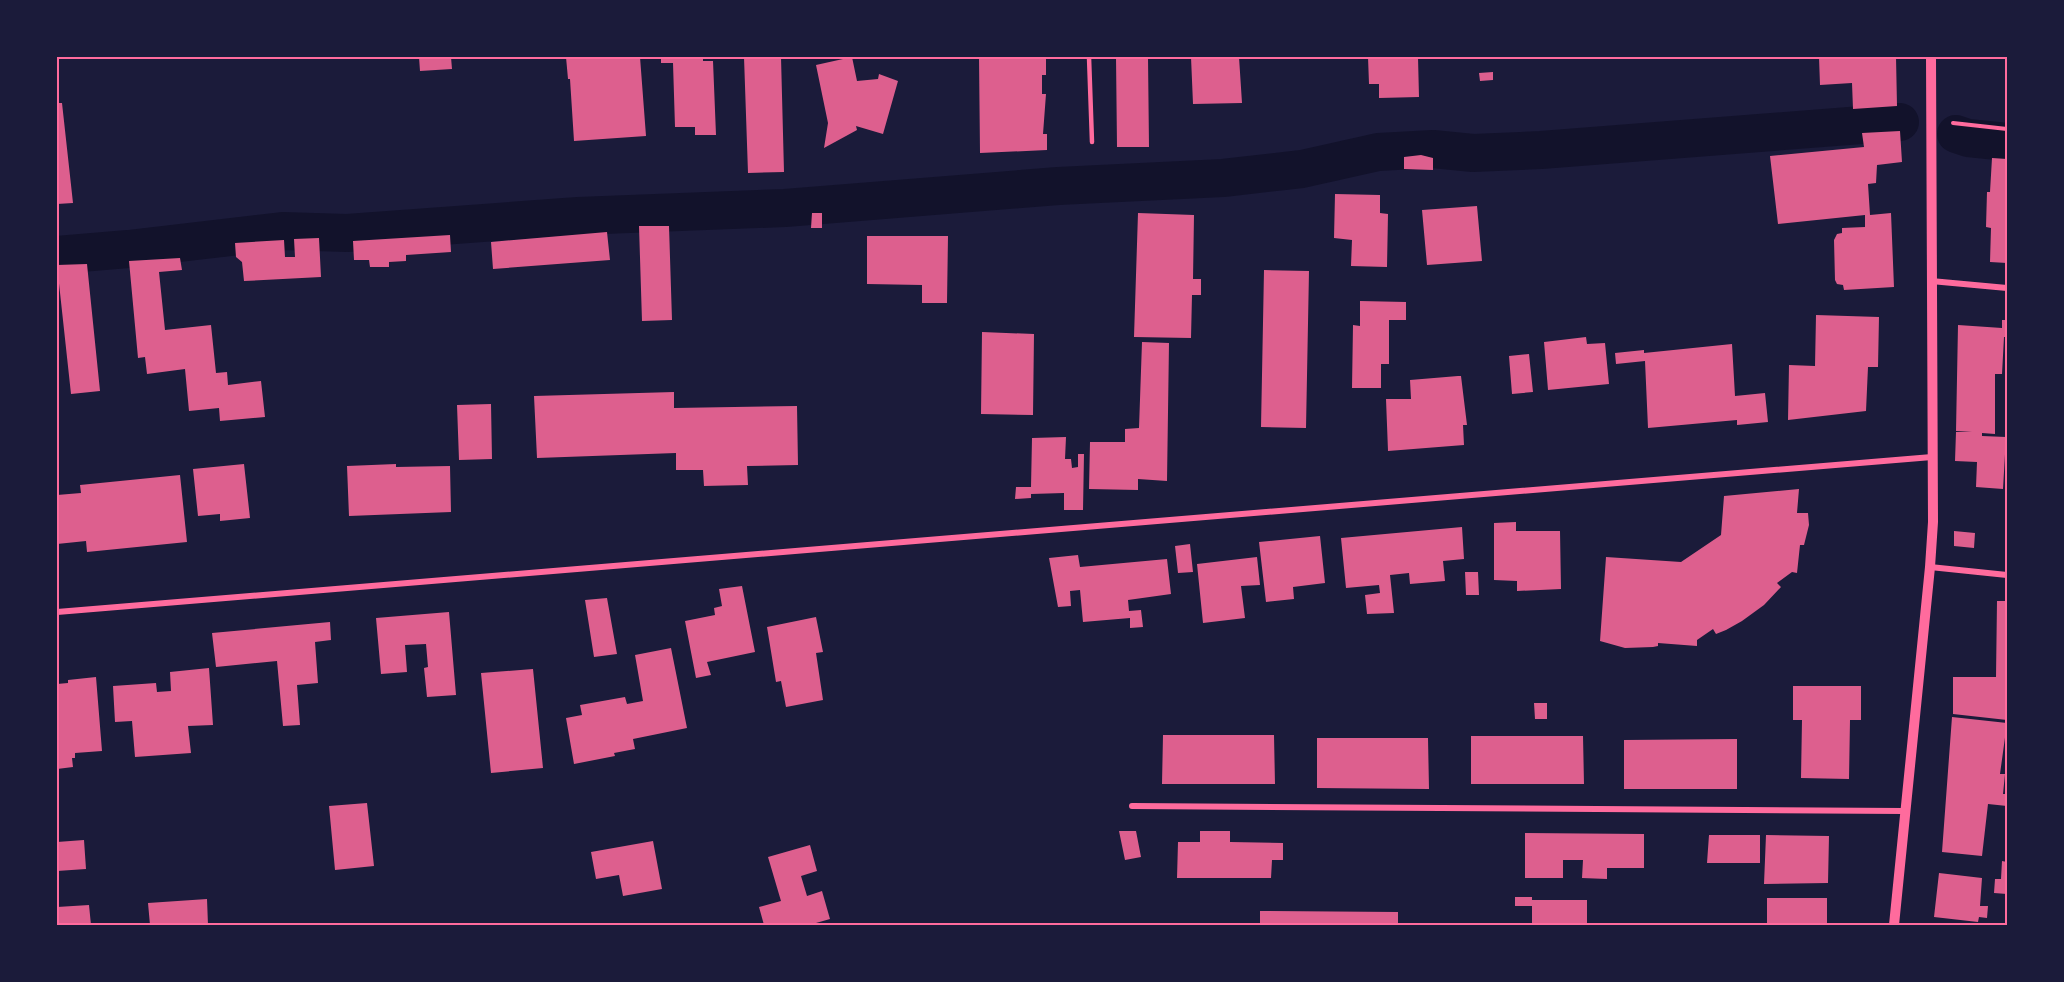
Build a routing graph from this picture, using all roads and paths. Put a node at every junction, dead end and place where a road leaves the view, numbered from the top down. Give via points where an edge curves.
1 (1089, 57) edge
2 (1931, 57) edge
3 (1931, 120) junction
4 (2007, 129) edge
5 (1092, 142) dead end
6 (1931, 281) junction
7 (2007, 288) edge
8 (1932, 457) junction
9 (1930, 567) junction
10 (2007, 575) edge
11 (57, 612) edge
12 (1132, 806) dead end
13 (1904, 811) junction
14 (1894, 925) edge

1 - 5 lane
2 - 3 street
3 - 4 path
3 - 6 street
6 - 7 street
6 - 8 street
8 - 9 street
8 - 11 street
9 - 10 street
9 - 13 street
12 - 13 street
13 - 14 street

